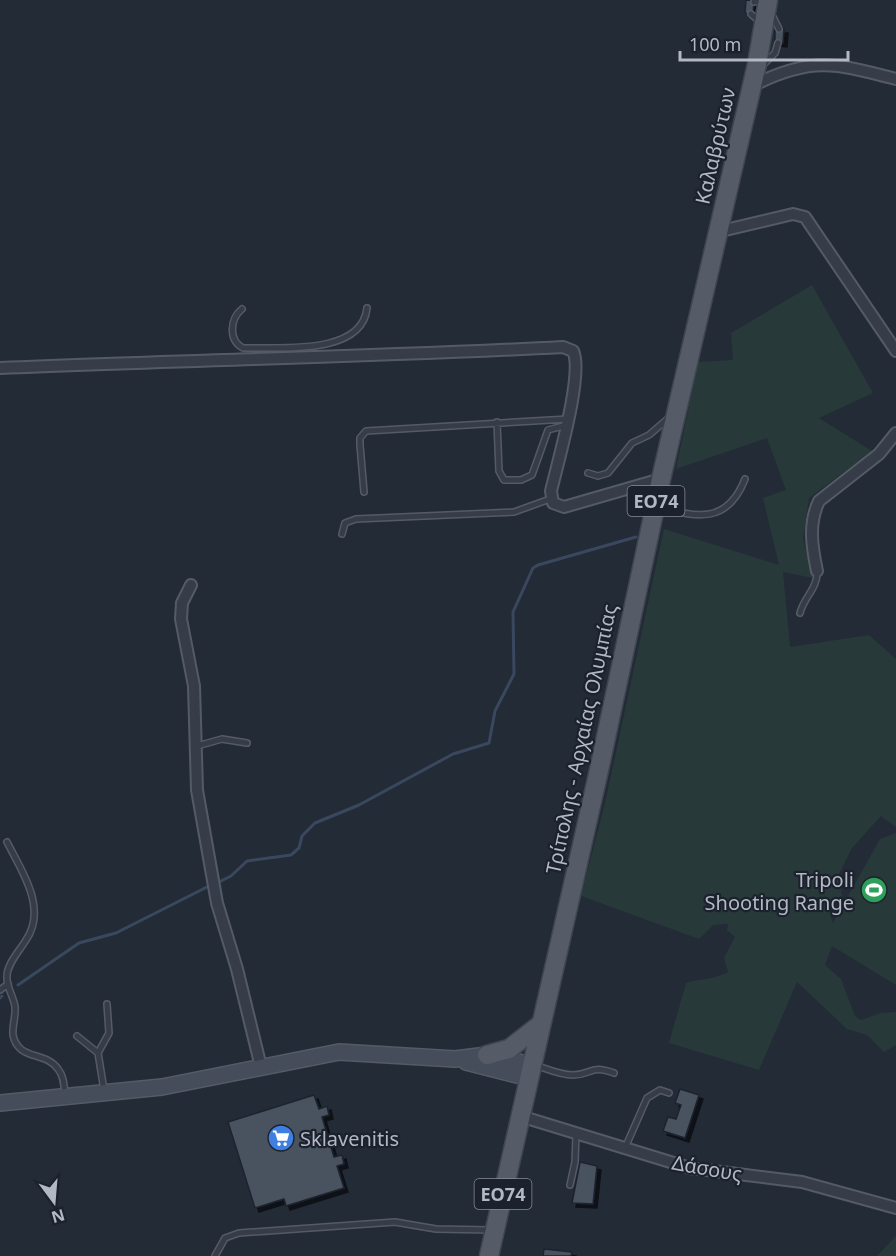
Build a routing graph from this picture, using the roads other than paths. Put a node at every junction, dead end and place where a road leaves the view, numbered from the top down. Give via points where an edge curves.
1 (764, 11) edge
2 (778, 43) dead end
3 (896, 79) edge
4 (753, 80) junction
5 (717, 232) junction
6 (368, 308) dead end
7 (242, 309) dead end
8 (896, 351) edge
9 (263, 352) junction
10 (0, 368) edge
11 (677, 411) junction
12 (497, 422) junction
13 (567, 422) junction
14 (896, 433) edge
15 (588, 473) dead end
16 (661, 479) junction
17 (745, 479) dead end
18 (364, 492) dead end
19 (550, 499) junction
20 (655, 506) junction
21 (342, 534) dead end
22 (817, 571) joint
23 (191, 585) dead end
24 (800, 613) dead end
25 (247, 743) dead end
26 (196, 747) junction
27 (7, 842) dead end
28 (8, 984) junction
29 (0, 990) edge
30 (107, 1004) dead end
31 (541, 1024) junction
32 (77, 1036) dead end
33 (98, 1053) junction
34 (487, 1055) junction
35 (454, 1059) junction
36 (261, 1067) junction
37 (531, 1071) junction
38 (614, 1073) dead end
39 (669, 1092) dead end
40 (104, 1093) junction
41 (66, 1097) junction
42 (0, 1102) edge
43 (520, 1116) junction
44 (576, 1133) junction
45 (625, 1148) junction
46 (570, 1185) dead end
47 (896, 1208) edge
48 (495, 1230) junction
49 (215, 1256) edge
50 (489, 1256) edge

1 - 4 main road, Καλαβρύτων / ΕΟ74
2 - 4 lane via 775,53
3 - 4 street via 820,63
4 - 5 main road, Καλαβρύτων / ΕΟ74
5 - 8 street via 793,214 805,216
5 - 11 main road, Τρίπολης - Αρχαίας Ολυμπίας / ΕΟ74
6 - 9 lane via 363,323 345,339
7 - 9 lane via 233,321 235,341 241,347
9 - 10 street
9 - 13 street via 399,356 569,348 576,361
11 - 15 lane via 649,435 632,443 608,473
11 - 16 main road, Τρίπολης - Αρχαίας Ολυμπίας / ΕΟ74
12 - 13 lane
12 - 13 lane via 499,471 504,480 514,481 532,475 548,430
12 - 18 lane via 366,431 360,438
13 - 19 street
14 - 22 street via 879,454 819,501 811,540
16 - 19 street via 564,507
16 - 20 main road, Τρίπολης - Αρχαίας Ολυμπίας / ΕΟ74
17 - 20 lane via 733,500 713,514 697,517
19 - 21 lane via 514,512 356,519 345,522
20 - 31 main road, Τρίπολης - Αρχαίας Ολυμπίας / ΕΟ74
22 - 24 lane via 818,581
23 - 26 street via 182,603 181,619 194,686
25 - 26 lane via 222,739
26 - 36 street via 197,790 217,903
27 - 28 lane via 30,887 34,922 10,965
28 - 29 lane
28 - 41 lane via 15,1007 12,1025 18,1047 57,1066
30 - 33 lane via 109,1033
31 - 34 main road via 509,1049
31 - 37 main road, Τρίπολης - Αρχαίας Ολυμπίας / ΕΟ74
32 - 33 lane
33 - 40 lane
34 - 35 street
34 - 37 street
35 - 36 street via 339,1052
35 - 37 street
36 - 40 street via 162,1088
37 - 38 lane via 567,1075 596,1068
37 - 43 main road, Τρίπολης - Αρχαίας Ολυμπίας / ΕΟ74
39 - 45 lane via 657,1090 647,1098
40 - 41 street
41 - 42 street
43 - 44 street, Δάσους
43 - 48 main road, Τρίπολης - Αρχαίας Ολυμπίας / ΕΟ74
44 - 45 street, Δάσους
44 - 46 lane
45 - 47 street, Δάσους via 690,1168 802,1182
48 - 49 lane via 436,1229 395,1222 239,1233 225,1238
48 - 50 main road, Τρίπολης - Αρχαίας Ολυμπίας / ΕΟ74

